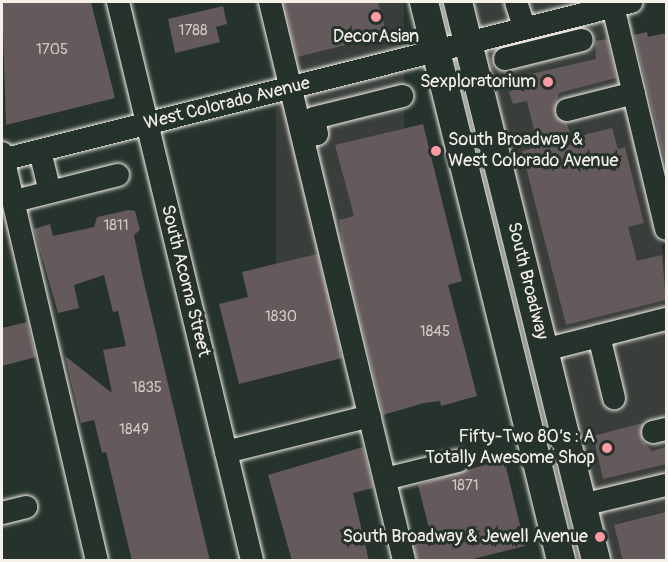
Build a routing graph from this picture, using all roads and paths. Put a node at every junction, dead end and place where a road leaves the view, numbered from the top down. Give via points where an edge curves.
1 (118, 2) edge
2 (270, 2) edge
3 (424, 2) edge
4 (458, 2) edge
5 (516, 2) edge
6 (618, 3) edge
7 (556, 21) junction
8 (517, 31) junction
9 (452, 47) junction
10 (291, 88) junction
11 (634, 93) junction
12 (402, 96) dead end
13 (567, 110) dead end
14 (147, 124) junction
15 (303, 137) junction
16 (40, 151) junction
17 (2, 158) edge
18 (118, 176) dead end
19 (50, 192) junction
20 (23, 199) dead end
21 (666, 229) edge
22 (666, 319) edge
23 (599, 336) junction
24 (544, 350) junction
25 (614, 398) dead end
26 (370, 416) junction
27 (226, 453) junction
28 (458, 461) dead end
29 (385, 479) junction
30 (666, 485) edge
31 (582, 505) junction
32 (26, 507) dead end
33 (2, 513) edge
34 (97, 561) edge
35 (252, 561) edge
36 (404, 561) edge
37 (561, 561) edge
38 (596, 561) edge

1 - 14 street, South Acoma Street
2 - 10 street
3 - 9 main road, South Broadway
4 - 9 main road, South Broadway
5 - 8 street
6 - 7 street, West Colorado Avenue
6 - 11 street
7 - 8 street, West Colorado Avenue
7 - 8 street via 572,42 509,58
8 - 9 street, West Colorado Avenue
9 - 10 street, West Colorado Avenue
9 - 24 main road, South Broadway
9 - 37 main road, South Broadway
10 - 14 street, West Colorado Avenue
10 - 15 street
11 - 13 street
11 - 21 street
12 - 15 street via 314,118 317,134
14 - 16 street, West Colorado Avenue
14 - 27 street, South Acoma Street
15 - 26 street
16 - 17 street, West Colorado Avenue
16 - 19 street
17 - 34 street
18 - 19 street
19 - 20 street
22 - 23 street
23 - 24 street
23 - 25 street
24 - 31 main road, South Broadway
26 - 27 street
26 - 29 street
27 - 35 street, South Acoma Street
28 - 29 street
29 - 36 street
30 - 31 street
31 - 38 main road, South Broadway
32 - 33 street

